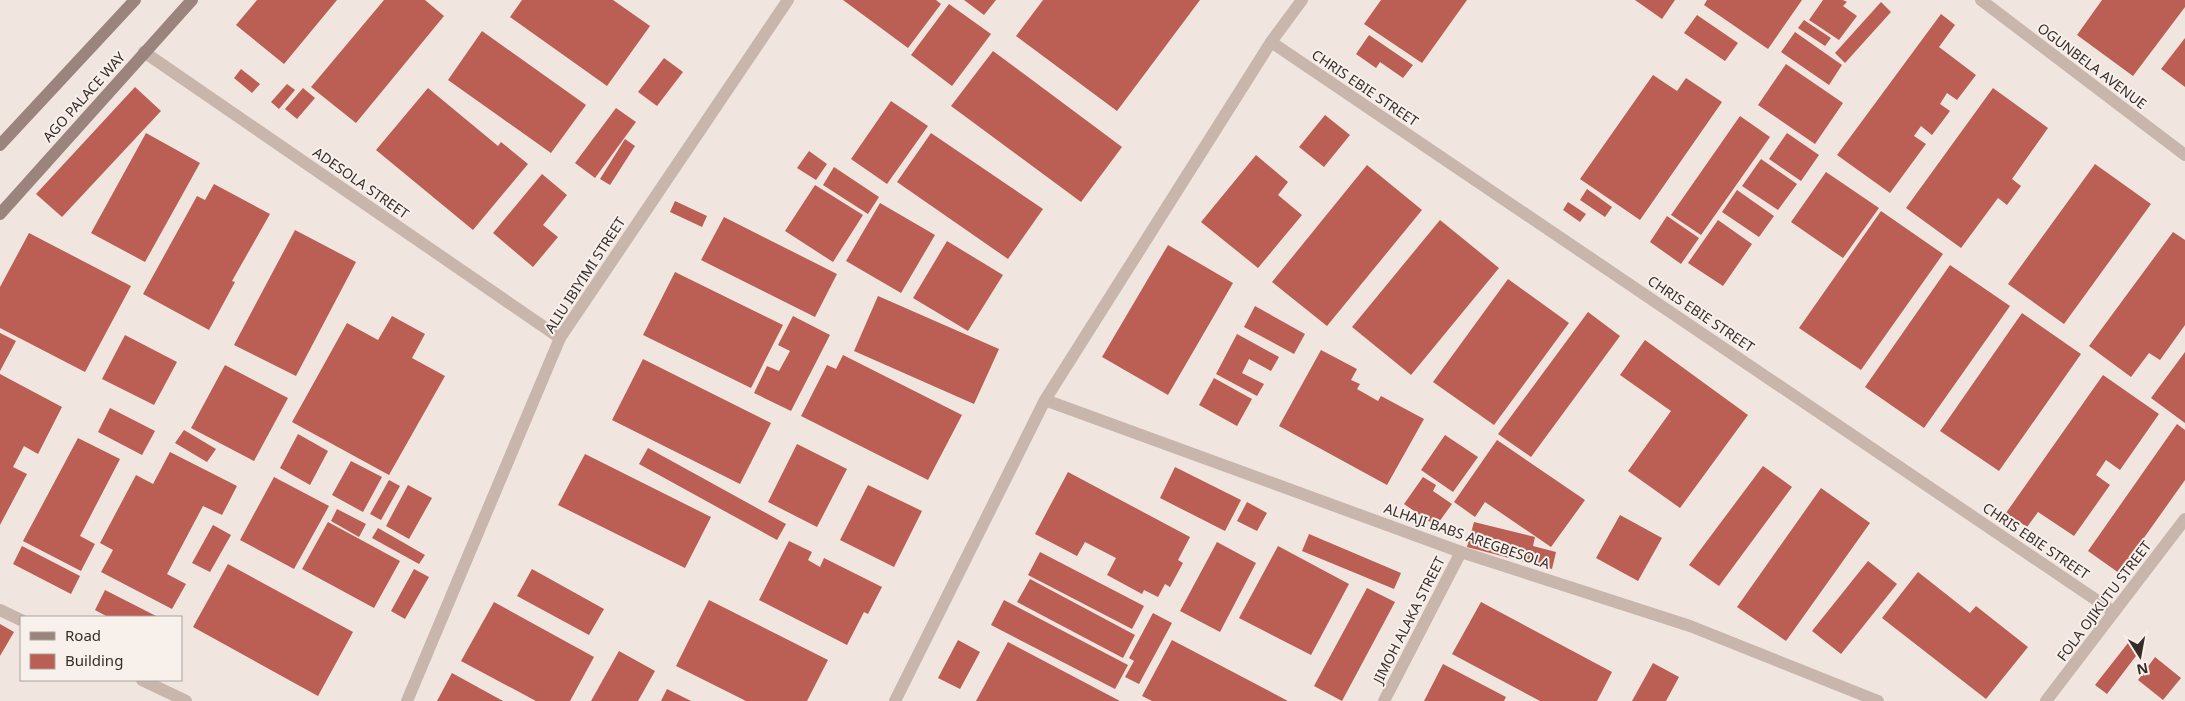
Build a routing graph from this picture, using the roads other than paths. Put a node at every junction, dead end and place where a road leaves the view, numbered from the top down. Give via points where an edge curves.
1 (135, 0) edge
2 (192, 0) edge
3 (788, 0) edge
4 (1302, 0) edge
5 (1981, 0) edge
6 (1271, 42) junction
7 (144, 52) junction
8 (0, 145) edge
9 (2185, 155) edge
10 (0, 214) edge
11 (560, 338) junction
12 (1045, 400) junction
13 (2185, 519) edge
14 (1460, 552) junction
15 (0, 610) edge
16 (2114, 612) junction
17 (20, 620) edge
18 (144, 681) edge
19 (186, 701) edge
20 (407, 701) edge
21 (895, 701) edge
22 (1384, 701) edge
23 (1878, 701) edge
24 (2046, 701) edge

1 - 8 main road, AGO PALACE WAY
2 - 7 main road, AGO PALACE WAY
3 - 11 street, ALIU IBIYIMI STREET
4 - 6 street
5 - 9 street, OGUNBELA AVENUE
6 - 12 street
6 - 16 street, CHRIS EBIE STREET
7 - 10 main road, AGO PALACE WAY
7 - 11 street, ADESOLA STREET
11 - 20 street, ALIU IBIYIMI STREET
12 - 14 street, ALHAJI BABS AREGBESOLA
12 - 21 street
13 - 16 street, FOLA OJIKUTU STREET
14 - 22 street, JIMOH ALAKA STREET
14 - 23 street, ALHAJI BABS AREGBESOLA via 1690,626
15 - 17 street
16 - 24 street, FOLA OJIKUTU STREET
18 - 19 street

